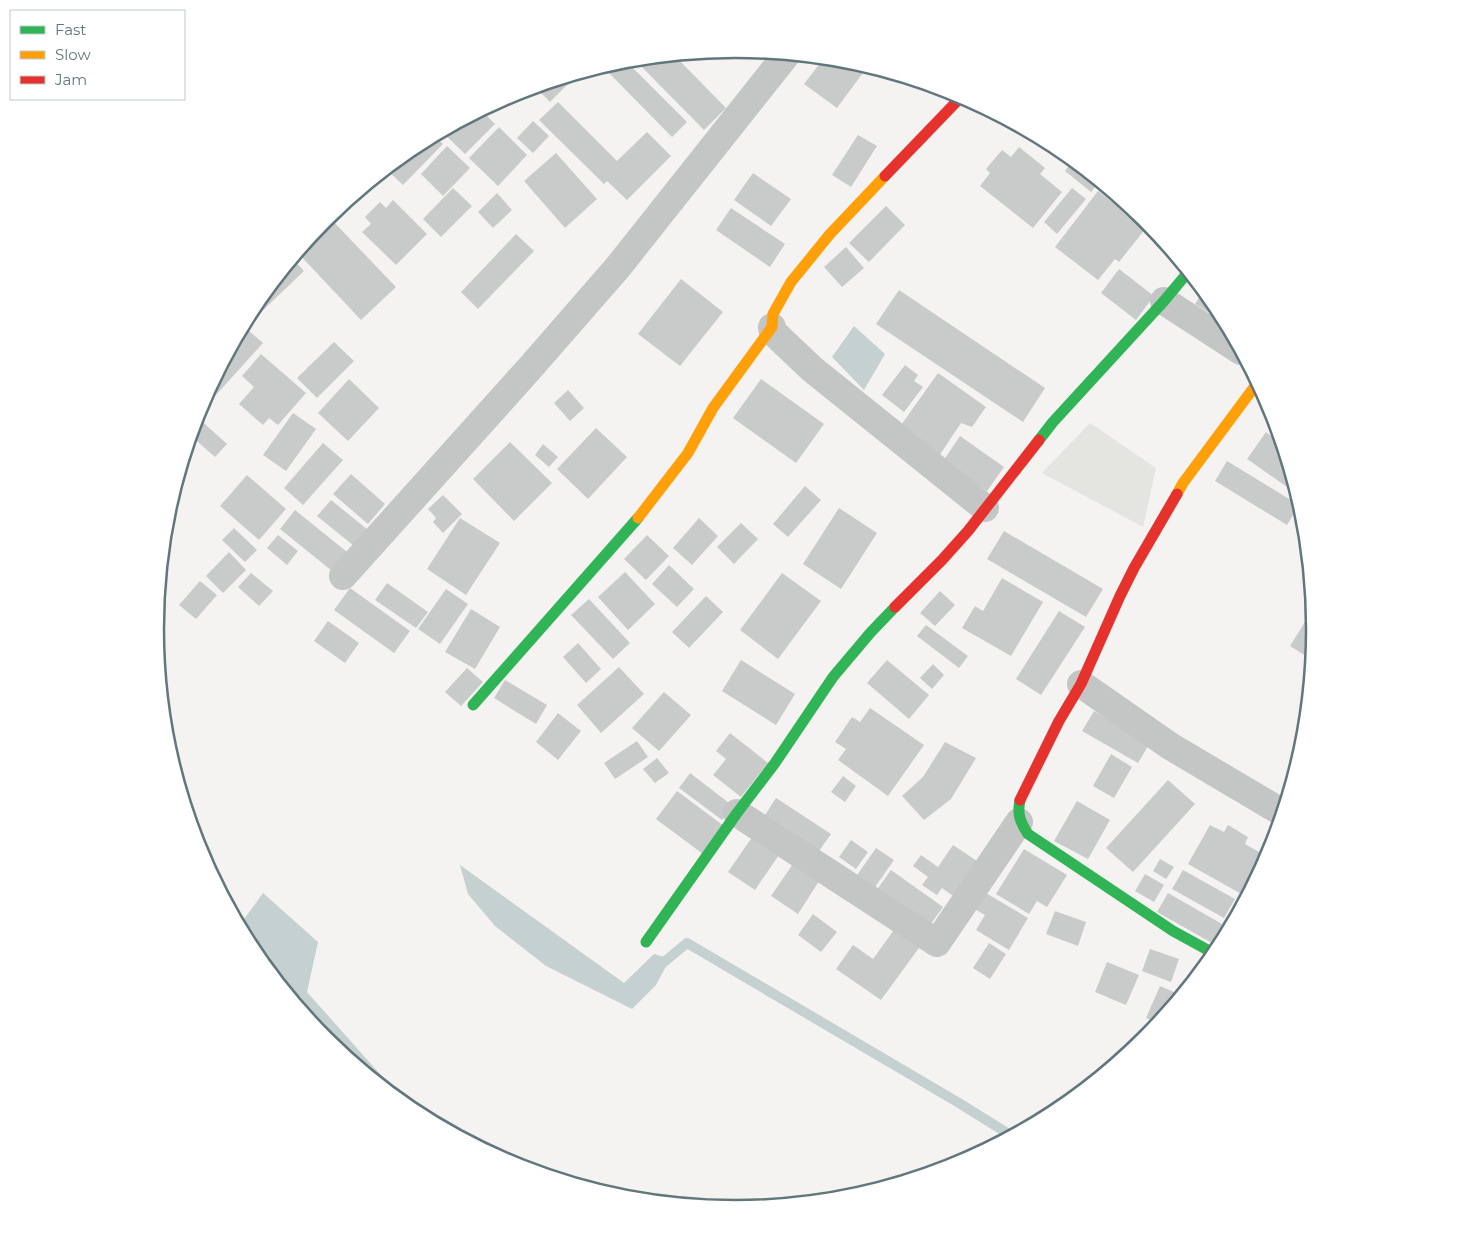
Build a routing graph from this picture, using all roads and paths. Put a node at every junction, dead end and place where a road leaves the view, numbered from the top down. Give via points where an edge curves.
1 (781, 60) edge
2 (956, 102) edge
3 (1184, 276) edge
4 (1164, 301) junction
5 (772, 328) junction
6 (1231, 344) edge
7 (1253, 388) edge
8 (985, 508) junction
9 (342, 576) dead end
10 (1081, 684) junction
11 (473, 705) dead end
12 (1277, 809) edge
13 (737, 813) junction
14 (1019, 822) junction
15 (646, 942) dead end
16 (1208, 950) edge

1 - 9 street via 618,267
2 - 5 street via 830,234 796,275 773,314
3 - 4 street
4 - 6 street
4 - 8 street via 1053,422
5 - 8 street via 812,369
5 - 11 street via 713,408 688,453 647,508
7 - 10 street via 1183,483 1131,575
8 - 13 street via 942,560 871,632 833,677
10 - 12 street via 1170,746
10 - 14 street via 1021,797 1017,810
13 - 14 street via 937,942
13 - 15 street
14 - 16 street via 1028,834 1174,932

